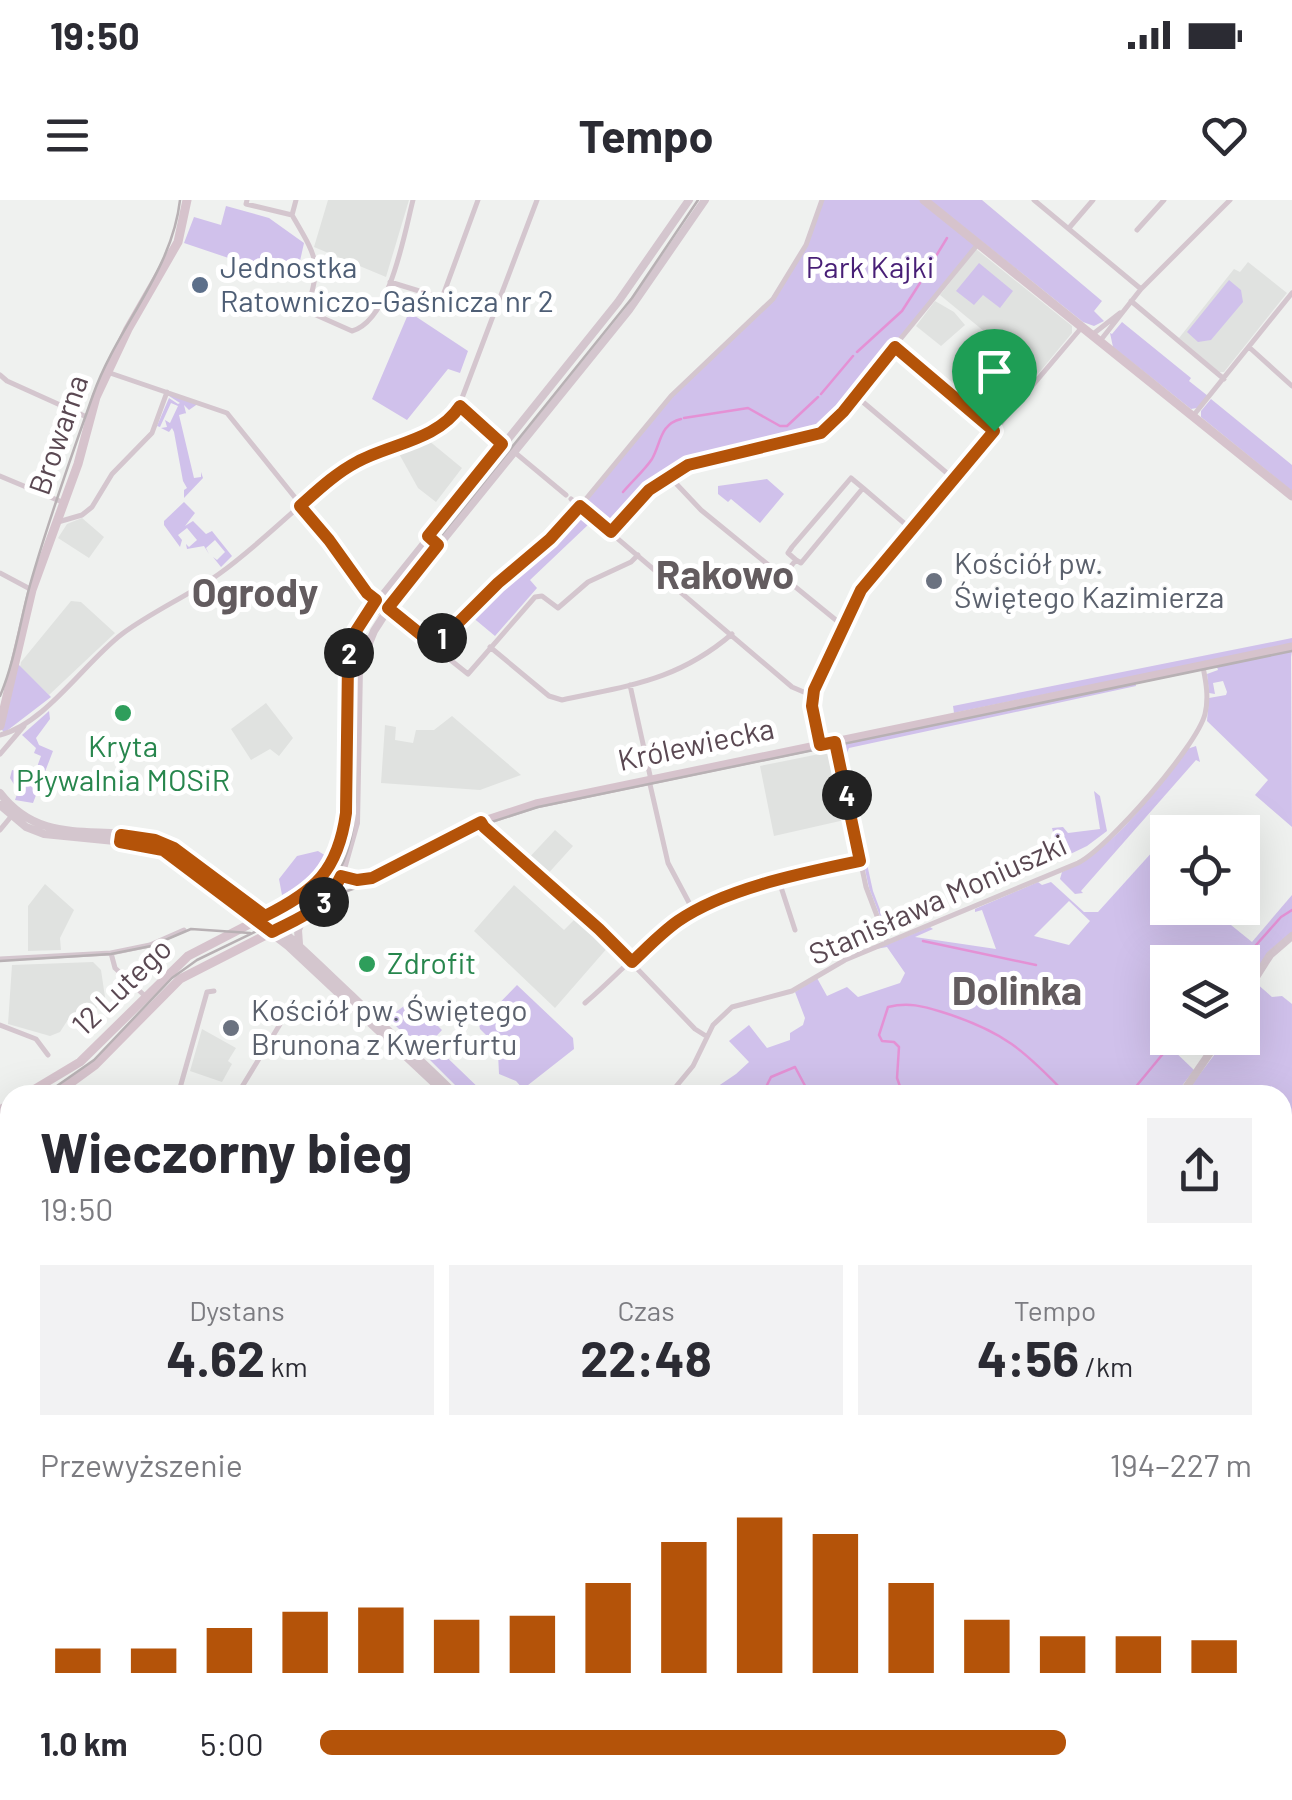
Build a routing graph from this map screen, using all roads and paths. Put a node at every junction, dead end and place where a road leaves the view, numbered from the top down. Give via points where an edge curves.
1 (187, 200) edge
2 (296, 200) edge
3 (413, 200) edge
4 (478, 200) edge
5 (537, 200) edge
6 (689, 200) edge
7 (705, 200) edge
8 (822, 200) edge
9 (924, 200) edge
10 (1034, 200) edge
11 (1094, 200) edge
12 (1164, 200) edge
13 (1230, 200) edge
14 (246, 202) edge
15 (292, 216) junction
16 (1068, 229) junction
17 (1137, 230) dead end
18 (978, 243) junction
19 (390, 282) junction
20 (1141, 289) junction
21 (1292, 293) edge
22 (1131, 301) junction
23 (1289, 304) edge
24 (603, 320) junction
25 (1082, 326) junction
26 (614, 329) junction
27 (1096, 338) junction
28 (895, 347) junction
29 (1250, 348) junction
30 (107, 372) junction
31 (0, 375) edge
32 (1224, 380) junction
33 (1292, 386) edge
34 (167, 392) junction
35 (856, 396) junction
36 (460, 406) junction
37 (1193, 416) junction
38 (90, 418) junction
39 (994, 431) junction
40 (502, 444) junction
41 (513, 454) junction
42 (668, 475) junction
43 (0, 476) edge
44 (954, 479) junction
45 (862, 488) junction
46 (1292, 496) edge
47 (62, 502) junction
48 (300, 506) junction
49 (580, 506) junction
50 (55, 522) junction
51 (911, 529) junction
52 (611, 532) junction
53 (428, 536) junction
54 (438, 545) junction
55 (638, 556) junction
56 (796, 560) junction
57 (0, 573) edge
58 (782, 578) junction
59 (32, 590) junction
60 (376, 600) junction
61 (388, 608) junction
62 (842, 626) junction
63 (732, 634) junction
64 (435, 646) junction
65 (490, 647) junction
66 (1292, 647) edge
67 (1202, 664) junction
68 (630, 685) junction
69 (813, 696) junction
70 (8, 698) junction
71 (0, 712) edge
72 (29, 720) junction
73 (0, 726) edge
74 (0, 735) edge
75 (835, 742) junction
76 (820, 745) junction
77 (0, 754) edge
78 (650, 780) junction
79 (0, 793) edge
80 (0, 805) edge
81 (14, 814) junction
82 (481, 822) junction
83 (0, 830) edge
84 (121, 838) junction
85 (860, 861) junction
86 (346, 864) junction
87 (329, 869) junction
88 (341, 876) junction
89 (357, 880) junction
90 (779, 881) junction
91 (240, 908) junction
92 (694, 912) junction
93 (303, 917) junction
94 (261, 918) junction
95 (240, 928) junction
96 (184, 930) dead end
97 (276, 930) junction
98 (794, 930) dead end
99 (1292, 936) edge
100 (886, 942) junction
101 (299, 944) junction
102 (111, 953) junction
103 (0, 960) edge
104 (632, 962) junction
105 (1260, 971) edge
106 (214, 991) dead end
107 (145, 996) junction
108 (585, 1003) dead end
109 (292, 1014) dead end
110 (0, 1025) edge
111 (706, 1036) junction
112 (1208, 1055) edge
113 (48, 1056) dead end
114 (42, 1085) edge
115 (75, 1085) edge
116 (181, 1085) edge
117 (243, 1085) edge
118 (434, 1085) edge
119 (446, 1085) edge
120 (677, 1085) edge
121 (1188, 1085) edge

1 - 30 main road, Browarna via 178,242
2 - 15 street
3 - 19 street
4 - 19 street via 442,298
5 - 36 street
6 - 24 street
7 - 26 street
8 - 49 street via 806,245 773,299 676,391
9 - 18 main road
10 - 16 street
11 - 16 street
12 - 17 street
13 - 20 street
14 - 15 street
15 - 19 street via 317,267 307,311 357,331 379,310
16 - 20 street
18 - 25 main road
18 - 28 street
20 - 22 street
21 - 23 street
22 - 27 street
22 - 32 street
23 - 29 street
24 - 26 street
24 - 40 street
25 - 27 main road
25 - 39 street
26 - 41 street
27 - 37 main road
28 - 35 street
28 - 39 street
29 - 32 street
29 - 33 street
30 - 34 street
30 - 38 main road, Browarna
31 - 38 street
32 - 37 street
34 - 48 street via 227,414
34 - 50 street via 152,434 112,474 92,506
35 - 42 street via 815,436 705,458
35 - 44 street
36 - 40 street
36 - 48 street via 439,427 352,464
37 - 46 main road
38 - 47 main road, Browarna
39 - 44 street
40 - 41 street
40 - 53 street
41 - 49 street
41 - 54 street
42 - 52 street
42 - 58 street
43 - 47 street
44 - 51 street
45 - 51 street
45 - 56 street via 801,563
45 - 56 street via 851,478 788,552
47 - 50 main road, Browarna
48 - 60 street
48 - 72 street via 214,578 118,637
49 - 52 street
49 - 64 street
50 - 59 main road, Browarna
51 - 62 street via 861,590
52 - 55 street
53 - 54 street
53 - 60 street
54 - 61 street
55 - 63 street
55 - 65 street via 588,582 558,608 535,596
56 - 58 street
57 - 59 street
58 - 62 street
59 - 70 main road, Browarna
60 - 61 street
60 - 87 street via 356,631 348,662 346,813
61 - 64 street
61 - 86 street via 359,668 358,804
62 - 69 street
63 - 68 street via 686,668
63 - 69 street
64 - 65 street via 468,674
65 - 68 street via 556,699
66 - 67 main road, Królewiecka
67 - 75 main road, Królewiecka
67 - 100 street, Stanisława Moniuszki via 1207,700 1200,728 1106,844 1078,863
68 - 78 street
69 - 76 street
70 - 71 main road, Browarna
70 - 73 main road, Browarna
72 - 74 street
72 - 77 street
75 - 76 main road, Królewiecka
75 - 85 street
76 - 78 main road, Królewiecka
78 - 82 main road, Królewiecka
78 - 92 street via 668,864
79 - 81 street
80 - 81 street
81 - 83 street
81 - 84 street via 44,828
82 - 89 main road, Królewiecka
82 - 104 street
84 - 91 street via 163,850
84 - 94 street via 174,848
85 - 90 street
85 - 100 street
86 - 88 street
86 - 89 street
87 - 88 main road
87 - 94 main road via 302,897
88 - 89 main road
88 - 93 main road via 329,897
90 - 92 street
90 - 98 street
91 - 94 street
91 - 95 street
92 - 104 street
93 - 97 main road
93 - 101 street
94 - 95 main road, 12 Lutego
94 - 97 street
95 - 107 main road, 12 Lutego via 188,956
96 - 102 street
97 - 101 street
97 - 115 main road, 12 Lutego via 180,979
97 - 118 street
99 - 105 street
100 - 111 street, Stanisława Moniuszki via 792,991 735,1005
101 - 119 street
102 - 103 street
102 - 107 street via 113,966
104 - 108 street
104 - 111 street
106 - 116 street via 207,992
107 - 114 main road, 12 Lutego via 80,1062
109 - 117 street
110 - 113 street via 36,1038
111 - 120 street, Stanisława Moniuszki
112 - 121 street

